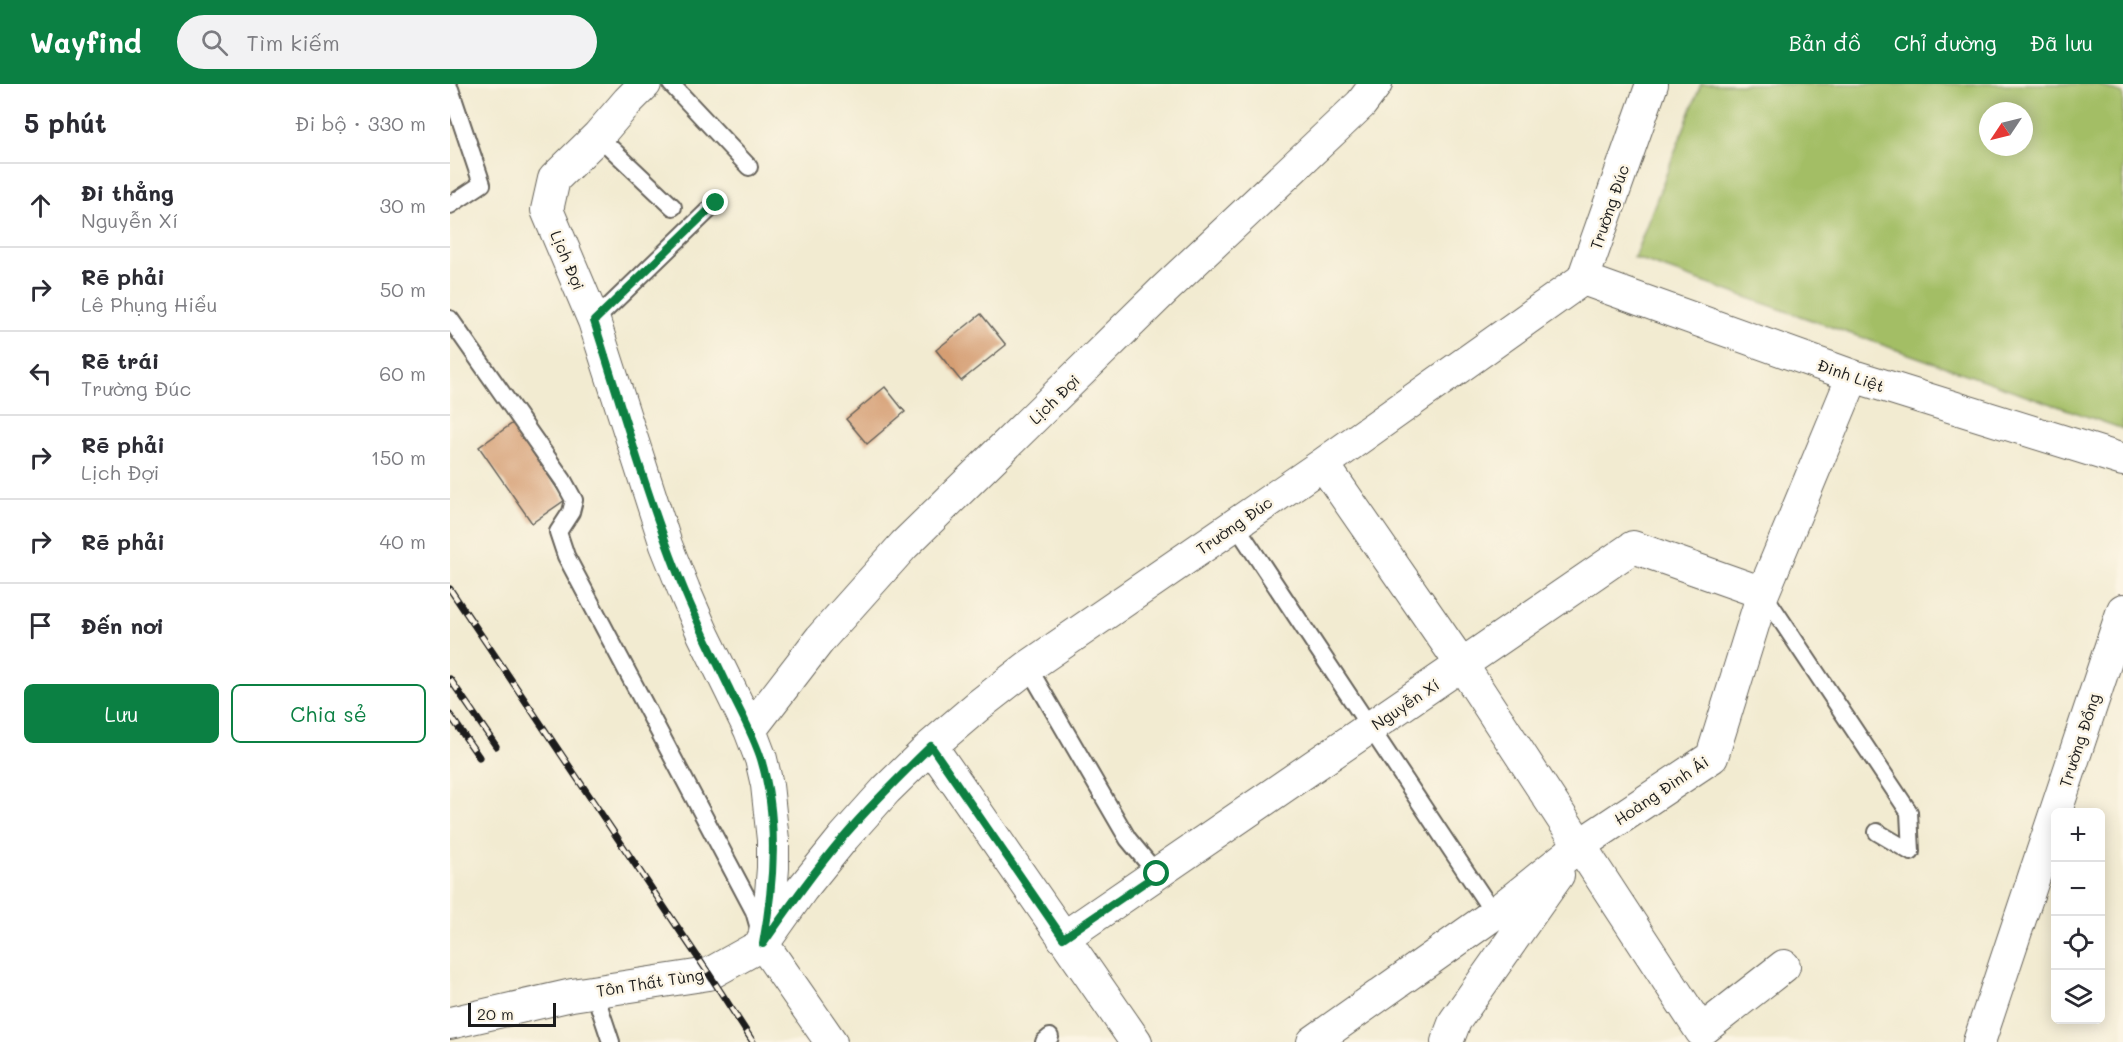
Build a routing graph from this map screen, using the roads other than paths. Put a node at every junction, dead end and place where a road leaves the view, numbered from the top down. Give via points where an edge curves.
1 (671, 84) edge
2 (1376, 84) edge
3 (1652, 84) edge
4 (450, 89) edge
5 (629, 90) edge
6 (598, 136) junction
7 (749, 167) dead end
8 (716, 203) dead end
9 (450, 205) edge
10 (673, 207) dead end
11 (1583, 279) junction
12 (450, 319) edge
13 (594, 321) junction
14 (1853, 376) junction
15 (2123, 460) edge
16 (1323, 464) junction
17 (1235, 524) junction
18 (1763, 593) junction
19 (2123, 610) edge
20 (1462, 665) junction
21 (1028, 667) junction
22 (1371, 728) junction
23 (750, 730) junction
24 (931, 746) junction
25 (1877, 832) dead end
26 (1580, 845) junction
27 (1157, 874) junction
28 (1494, 914) junction
29 (1063, 938) junction
30 (763, 944) junction
31 (1784, 966) dead end
32 (594, 991) junction
33 (450, 1023) edge
34 (611, 1042) edge
35 (831, 1042) edge
36 (1136, 1042) edge
37 (1313, 1042) edge
38 (1447, 1042) edge
39 (1979, 1042) edge

1 - 7 lane
2 - 23 street, Lịch Đợi via 1361,104 904,545 821,638
3 - 11 street, Trường Đúc
4 - 9 lane via 482,184
5 - 6 street, Lịch Đợi
6 - 10 lane
6 - 13 street, Lịch Đợi via 554,179 547,210
8 - 13 lane
11 - 14 street, Đinh Liệt
11 - 16 street, Trường Đúc
12 - 30 lane via 574,500 558,532 566,555 754,911
13 - 23 street, Lịch Đợi via 677,572
14 - 15 street, Đinh Liệt
14 - 18 street, Hoàng Đình Ái
16 - 17 street, Trường Đúc
16 - 20 street
17 - 21 street, Trường Đúc
17 - 22 lane
18 - 20 street, Nguyễn Xí via 1633,547
18 - 25 lane via 1909,812 1911,852
18 - 26 street, Hoàng Đình Ái via 1712,757
19 - 39 street, Trường Đồng
20 - 22 street, Nguyễn Xí
20 - 26 street
21 - 24 street, Trường Đúc
21 - 27 lane via 1128,839
22 - 27 street, Nguyễn Xí
22 - 28 lane
23 - 30 street, Lịch Đợi via 767,785 773,840 770,906
24 - 29 street
24 - 30 street, Trường Đúc via 844,837
26 - 28 street, Hoàng Đình Ái
26 - 31 street via 1701,1031
26 - 38 street via 1455,1021
27 - 29 street, Nguyễn Xí
28 - 37 street, Hoàng Đình Ái
29 - 36 street
30 - 32 street, Tôn Thất Tùng via 709,974
30 - 35 street
32 - 33 street, Tôn Thất Tùng
32 - 34 lane

